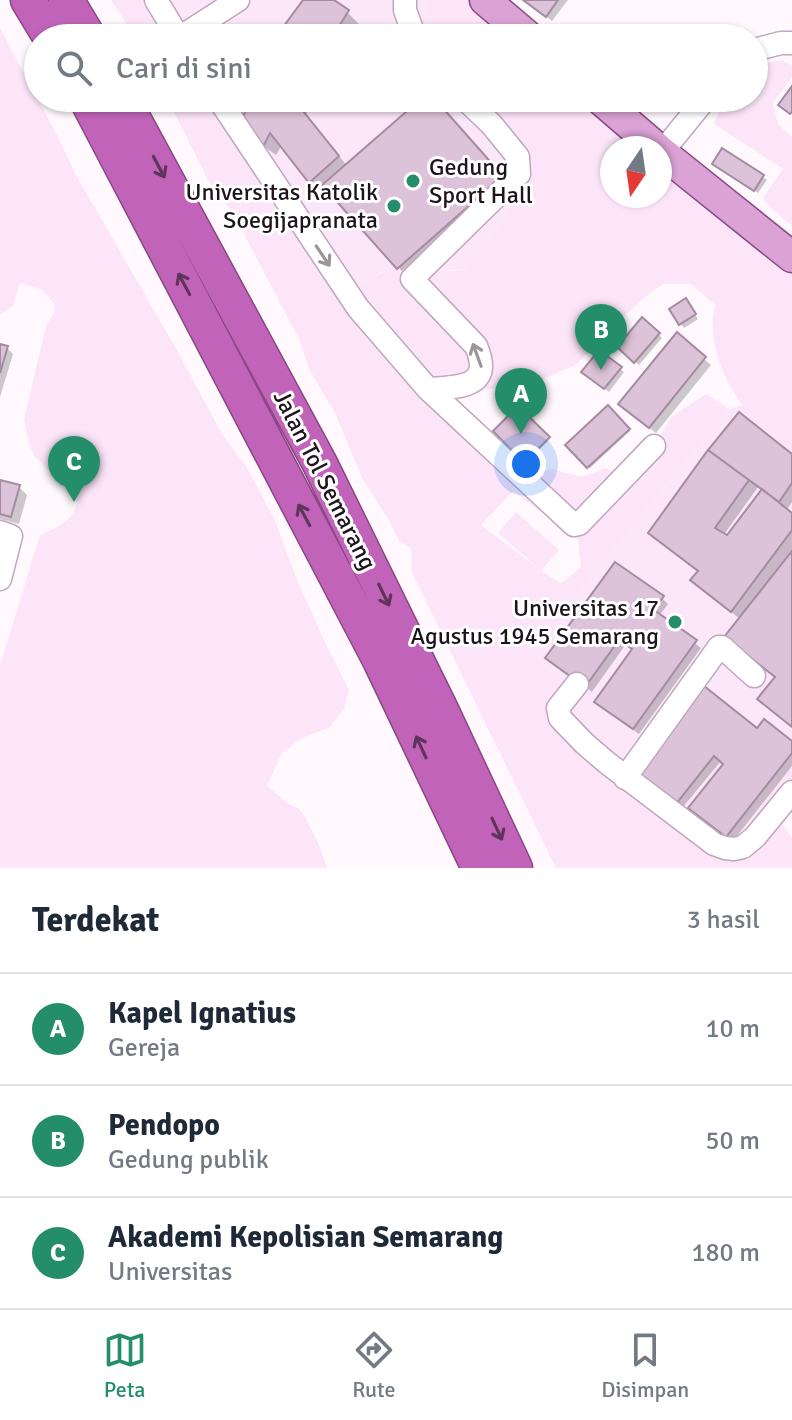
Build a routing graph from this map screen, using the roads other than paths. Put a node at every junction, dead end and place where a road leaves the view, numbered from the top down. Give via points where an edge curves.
1 (28, 0) edge
2 (66, 0) edge
3 (156, 0) edge
4 (238, 0) edge
5 (405, 0) edge
6 (485, 0) edge
7 (43, 24) edge
8 (81, 24) edge
9 (171, 24) edge
10 (201, 24) edge
11 (410, 24) edge
12 (513, 24) edge
13 (792, 43) edge
14 (768, 46) edge
15 (93, 112) edge
16 (130, 112) edge
17 (227, 112) edge
18 (479, 112) edge
19 (615, 112) edge
20 (693, 112) edge
21 (643, 136) edge
22 (672, 136) edge
23 (672, 160) edge
24 (792, 257) edge
25 (428, 389) junction
26 (654, 446) dead end
27 (0, 532) edge
28 (0, 579) edge
29 (754, 676) dead end
30 (577, 684) dead end
31 (625, 778) junction
32 (792, 792) edge
33 (479, 868) edge
34 (515, 868) edge

1 - 7 highway
2 - 8 highway
3 - 9 street
4 - 10 street
5 - 11 street
6 - 12 main road
13 - 14 street
33 -> 15 highway, Jalan Tol Semarang via 380,660
16 -> 34 highway, Jalan Tol Semarang via 319,462
17 -> 25 street via 358,308
25 -> 18 street via 472,383 482,370 482,359 476,346 412,279 519,174 518,157
19 - 21 main road
20 - 22 street
23 - 24 main road
25 - 26 street via 574,525
27 - 28 street via 11,536
29 - 31 street via 719,647
30 - 31 street via 558,708 560,718
31 - 32 street via 714,844 734,849 755,837

